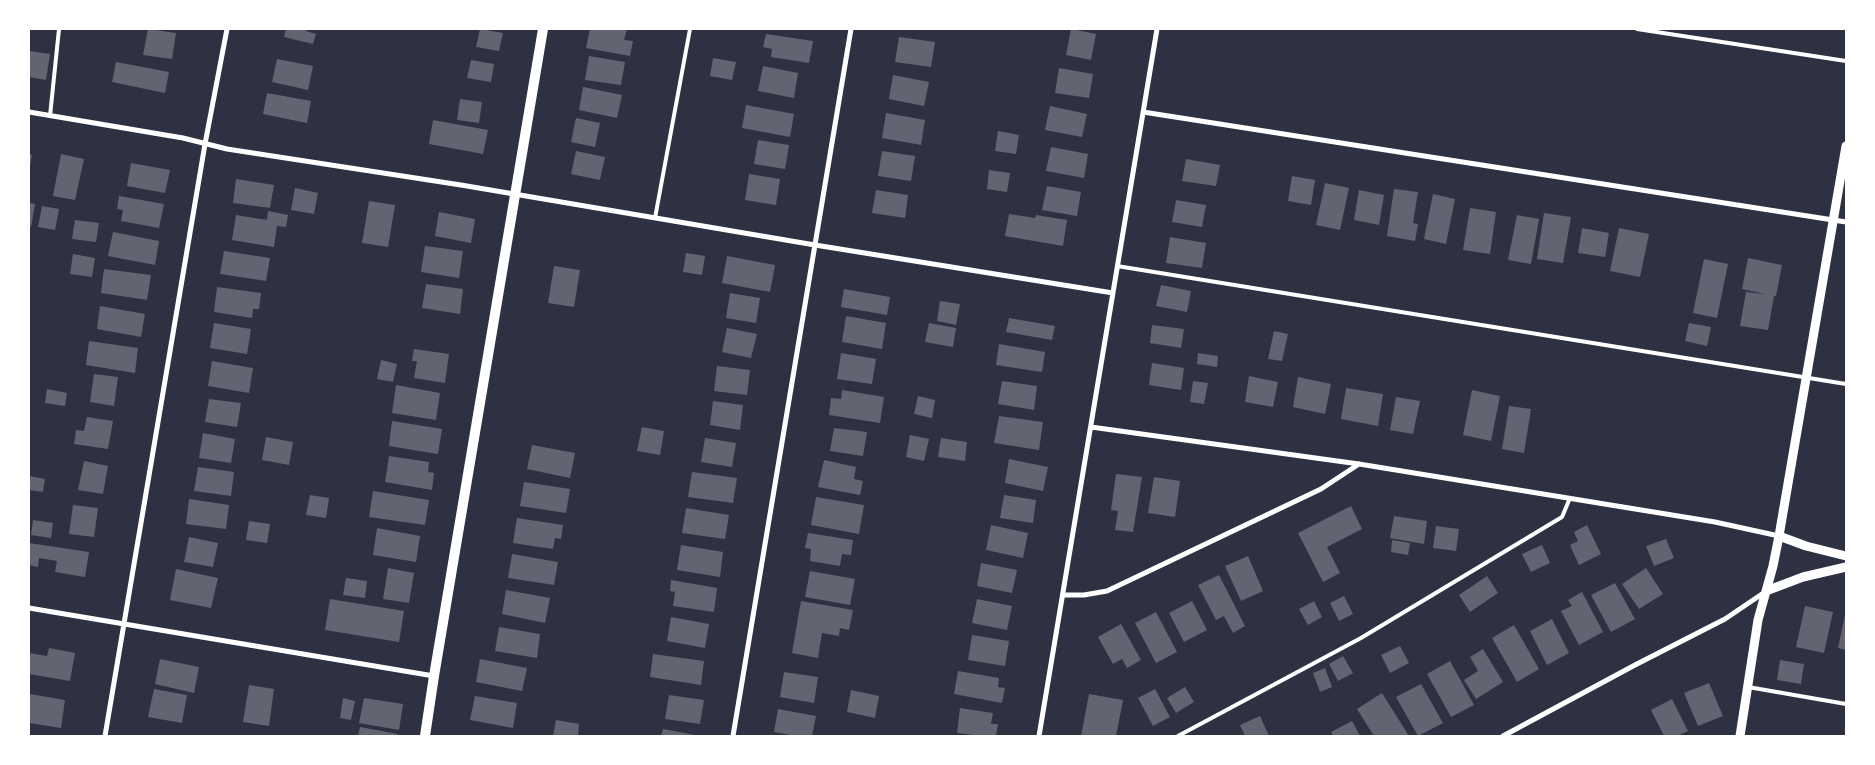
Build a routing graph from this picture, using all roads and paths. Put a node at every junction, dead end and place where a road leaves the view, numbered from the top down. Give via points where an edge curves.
1 (59, 29) edge
2 (227, 29) edge
3 (543, 29) edge
4 (690, 29) edge
5 (852, 29) edge
6 (1157, 29) edge
7 (1637, 29) edge
8 (1846, 61) edge
9 (29, 112) edge
10 (1143, 112) junction
11 (50, 116) junction
12 (205, 144) junction
13 (1846, 146) edge
14 (515, 195) junction
15 (655, 218) junction
16 (1833, 220) junction
17 (1846, 222) edge
18 (815, 246) junction
19 (1117, 266) junction
20 (1113, 293) junction
21 (1806, 378) junction
22 (1846, 384) edge
23 (1091, 426) junction
24 (1359, 464) junction
25 (1570, 498) junction
26 (1779, 536) junction
27 (1846, 556) edge
28 (1846, 568) edge
29 (1766, 591) junction
30 (1063, 595) junction
31 (29, 608) edge
32 (124, 624) junction
33 (434, 676) junction
34 (1748, 687) junction
35 (1846, 704) edge
36 (105, 736) edge
37 (426, 736) edge
38 (733, 736) edge
39 (1039, 736) edge
40 (1178, 736) edge
41 (1503, 736) edge
42 (1740, 736) edge

1 - 11 lane
2 - 12 street
3 - 14 main road
4 - 15 lane
5 - 18 street
6 - 10 street
7 - 8 lane
9 - 11 street
10 - 16 street
10 - 19 street
11 - 12 street
12 - 14 street
12 - 32 street
13 - 16 street
14 - 15 street
14 - 33 main road
15 - 18 street
16 - 17 street
16 - 21 street
18 - 20 street
18 - 38 street
19 - 20 street
19 - 21 lane
20 - 23 street
21 - 22 lane
21 - 26 street
23 - 24 street
23 - 30 street
24 - 25 street
24 - 30 street via 1321,489 1107,591
25 - 26 street
25 - 40 lane via 1562,517 1361,638
26 - 27 street
26 - 29 street
28 - 29 street via 1803,577
29 - 34 street via 1758,620
29 - 41 street via 1725,619
30 - 39 street
31 - 32 street
32 - 33 street
32 - 36 street
33 - 37 main road
34 - 35 lane
34 - 42 street

